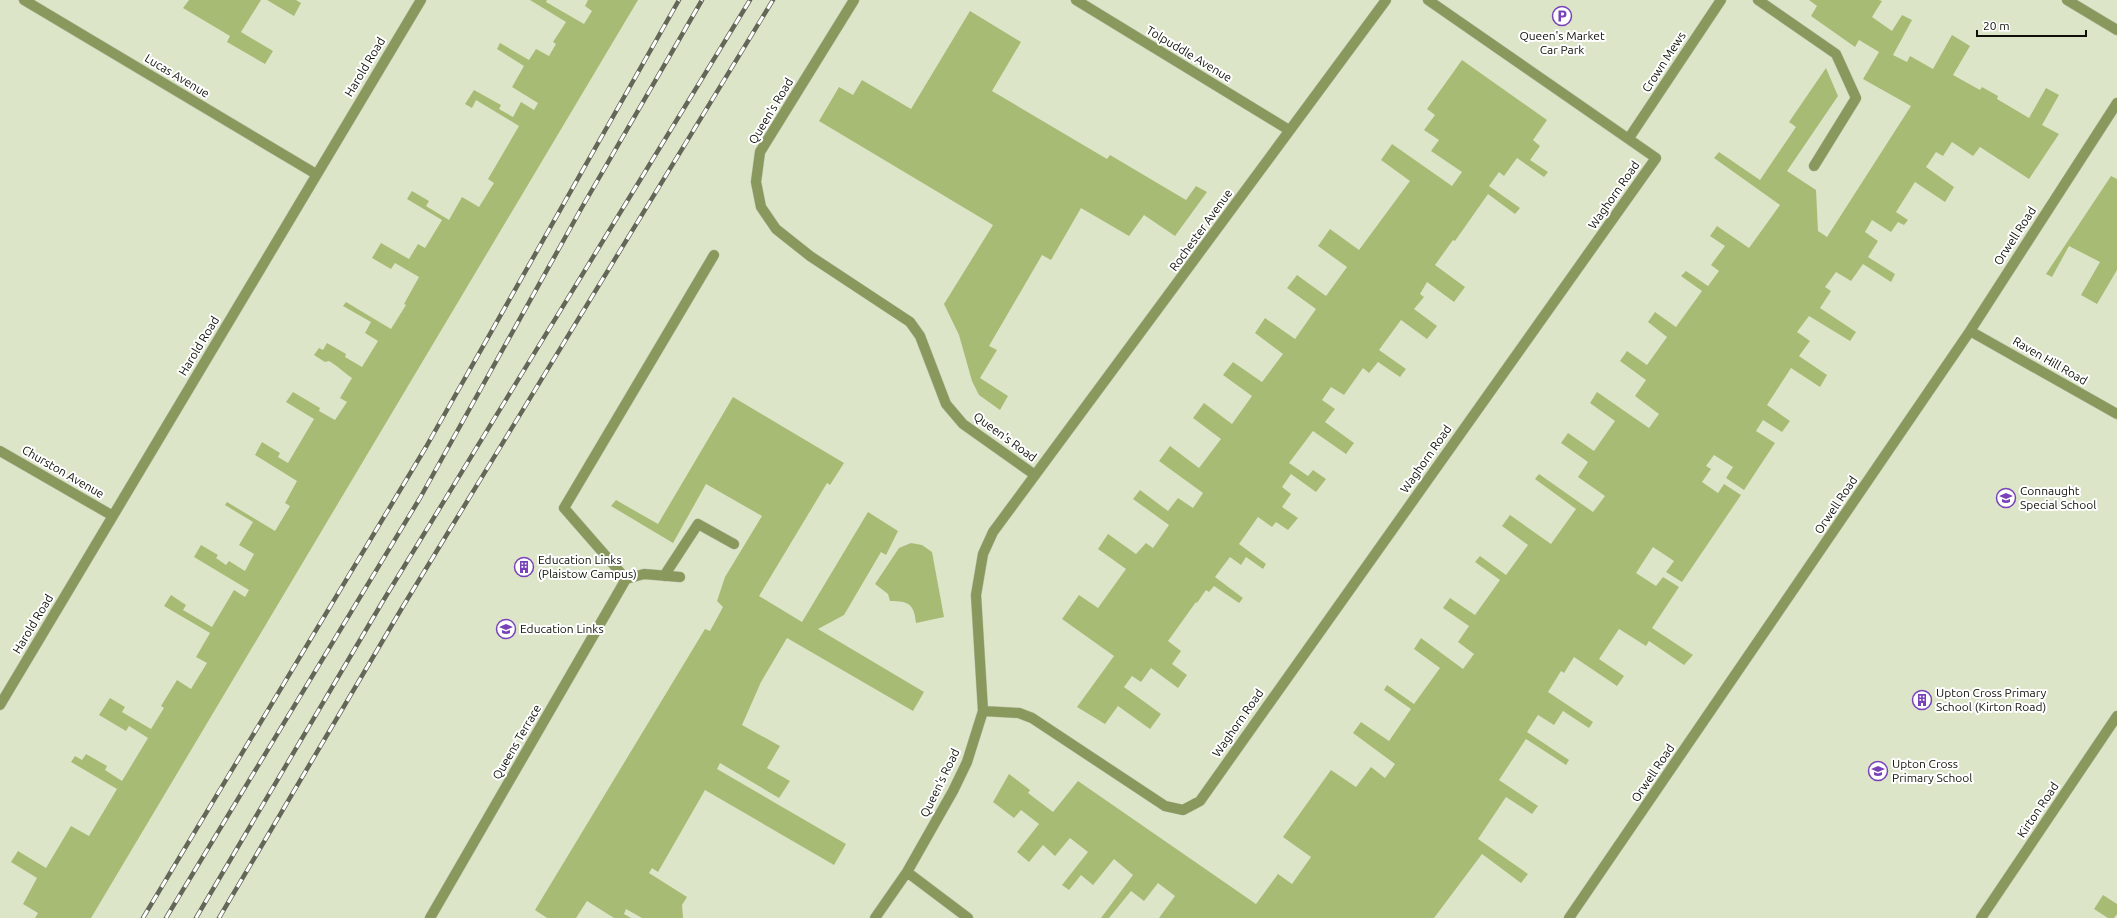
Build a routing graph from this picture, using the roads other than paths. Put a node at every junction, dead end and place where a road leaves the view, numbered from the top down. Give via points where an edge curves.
1 (24, 0) edge
2 (421, 0) edge
3 (854, 0) edge
4 (1076, 0) edge
5 (1386, 0) edge
6 (1428, 0) edge
7 (1721, 0) edge
8 (1758, 0) edge
9 (2067, 0) edge
10 (2117, 30) edge
11 (2117, 103) edge
12 (1289, 130) junction
13 (1629, 138) junction
14 (1814, 166) dead end
15 (316, 174) junction
16 (714, 255) dead end
17 (1970, 331) junction
18 (2117, 414) edge
19 (0, 451) edge
20 (1035, 475) junction
21 (113, 516) junction
22 (734, 544) dead end
23 (664, 576) junction
24 (680, 577) dead end
25 (626, 579) junction
26 (0, 705) edge
27 (983, 711) junction
28 (2117, 716) edge
29 (907, 872) junction
30 (430, 918) edge
31 (875, 918) edge
32 (968, 918) edge
33 (1569, 918) edge
34 (1981, 918) edge

1 - 15 street, Lucas Avenue
2 - 15 street, Harold Road
3 - 20 street, Queen's Road via 760,152 756,182 761,207 776,229 810,256 910,322 920,336 946,404 963,424
4 - 12 street, Tolpuddle Avenue
5 - 12 street, Rochester Avenue
6 - 13 street, Waghorn Road
7 - 13 street, Crown Mews
8 - 14 street via 1836,54 1856,98
9 - 10 street
11 - 17 street, Orwell Road
12 - 20 street, Rochester Avenue via 1163,305
13 - 27 street, Waghorn Road via 1656,158 1200,801 1183,810 1165,806 1032,718 1019,713
15 - 21 street, Harold Road
16 - 25 street via 564,508
17 - 18 street, Raven Hill Road
17 - 33 street, Orwell Road
19 - 21 street, Churston Avenue
20 - 27 street, Queen's Road via 993,532 983,554 978,575 976,595
21 - 26 street, Harold Road
22 - 23 street via 698,524
23 - 24 street
23 - 25 street via 644,574
25 - 30 street, Queens Terrace
27 - 29 street, Queen's Road via 961,773
28 - 34 street, Kirton Road
29 - 31 street, Queen's Road
29 - 32 street

